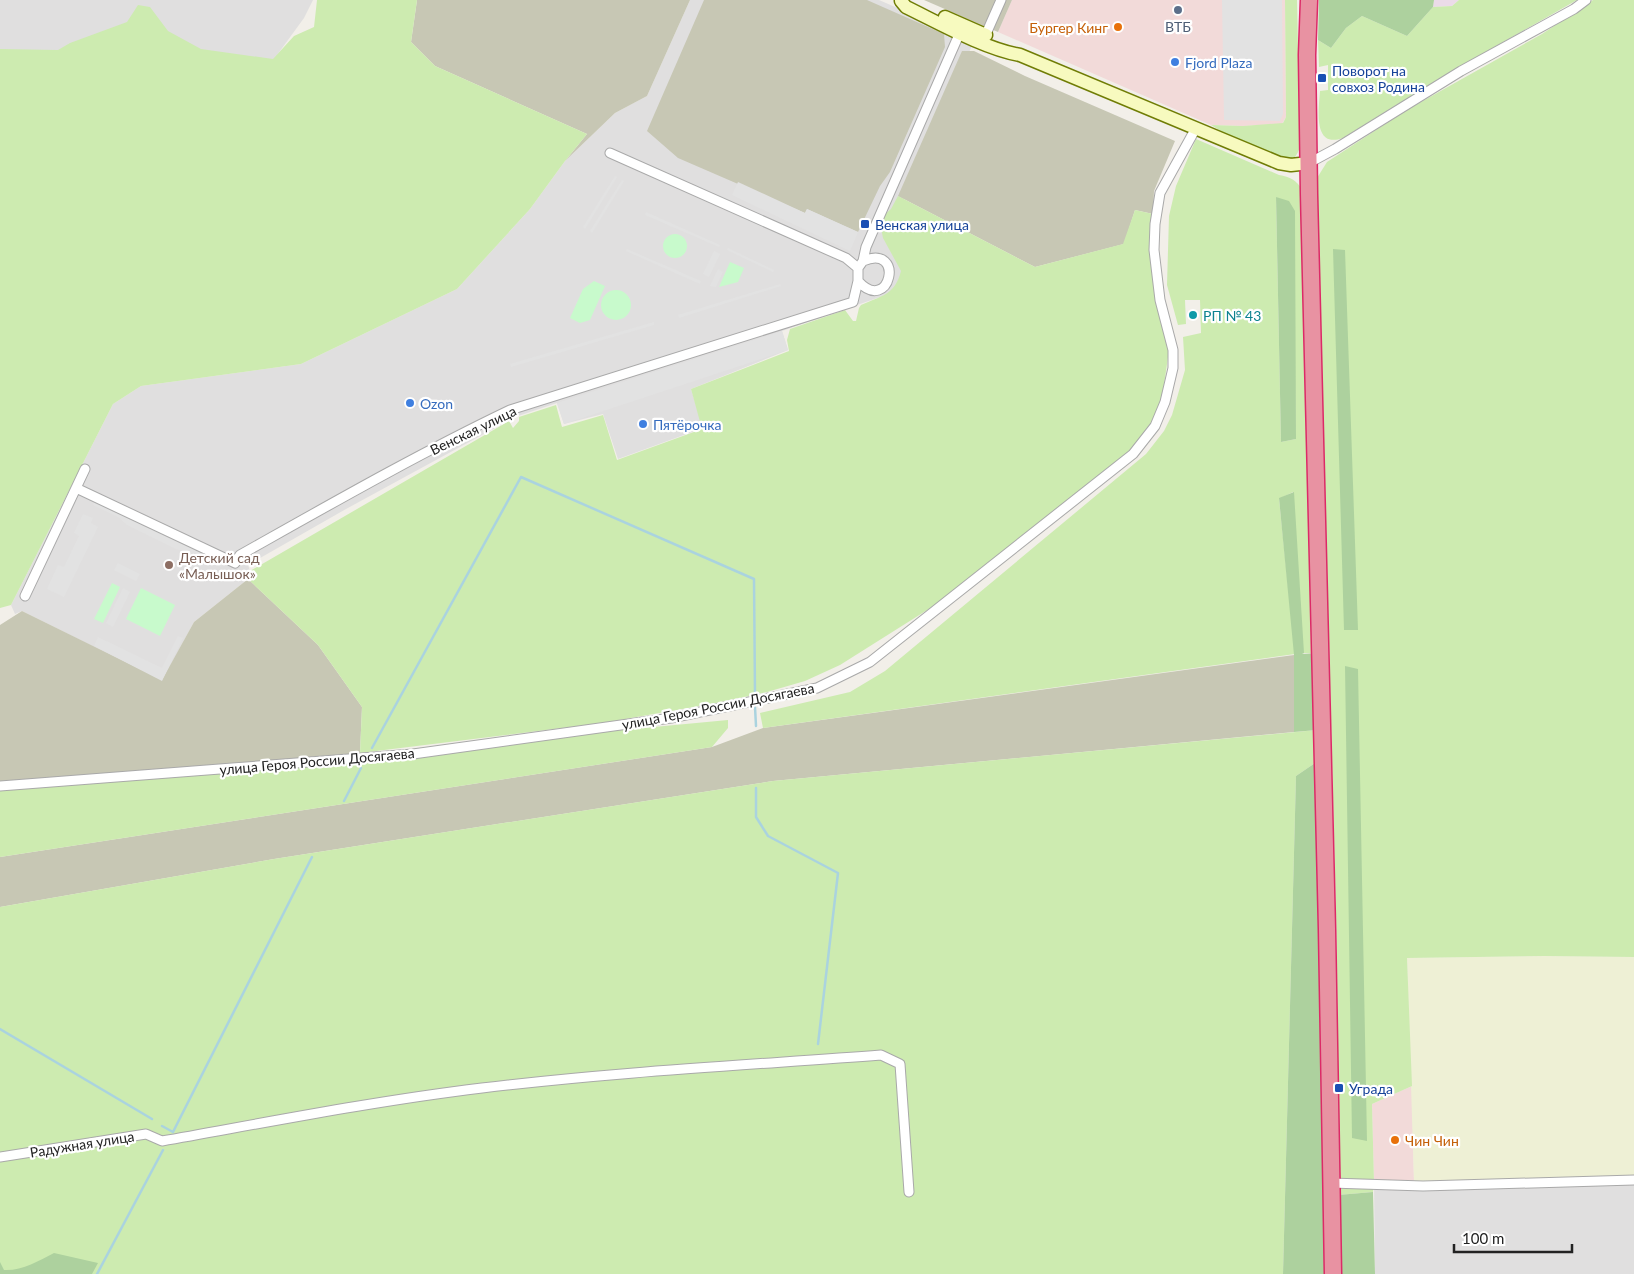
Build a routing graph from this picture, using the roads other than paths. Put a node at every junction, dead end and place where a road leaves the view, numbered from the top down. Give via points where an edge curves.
1 (899, 0) edge
2 (1001, 0) edge
3 (1309, 0) edge
4 (1586, 0) edge
5 (961, 29) junction
6 (986, 34) junction
7 (1020, 55) junction
8 (1196, 128) junction
9 (610, 153) dead end
10 (1309, 163) junction
11 (860, 265) junction
12 (858, 281) junction
13 (85, 469) dead end
14 (76, 488) junction
15 (25, 596) dead end
16 (0, 786) edge
17 (0, 1157) edge
18 (1634, 1180) edge
19 (1331, 1182) junction
20 (909, 1192) dead end
21 (1333, 1274) edge

1 - 5 street via 906,7
2 - 6 street
3 - 10 highway
4 - 10 street
5 - 6 street
5 - 7 street via 1009,53
5 - 11 street
6 - 7 street via 1008,44
7 - 8 street
8 - 10 street via 1279,163
8 - 16 street, улица Героя России Досягаева via 1160,193 1155,224 1154,250 1160,300 1173,350 1166,402 1155,426 1133,454 870,662 817,688 662,719 413,754
9 - 11 street
10 - 19 highway
11 - 12 street
11 - 12 street via 872,257 882,260 889,268 890,278 884,287 875,291
12 - 14 street, Венская улица via 853,302 510,410 460,434 240,555 235,564
13 - 14 street
14 - 15 street
17 - 20 street, Радужная улица via 146,1134 162,1141 380,1102 483,1088 881,1055 900,1064
18 - 19 street via 1423,1186
19 - 21 highway

